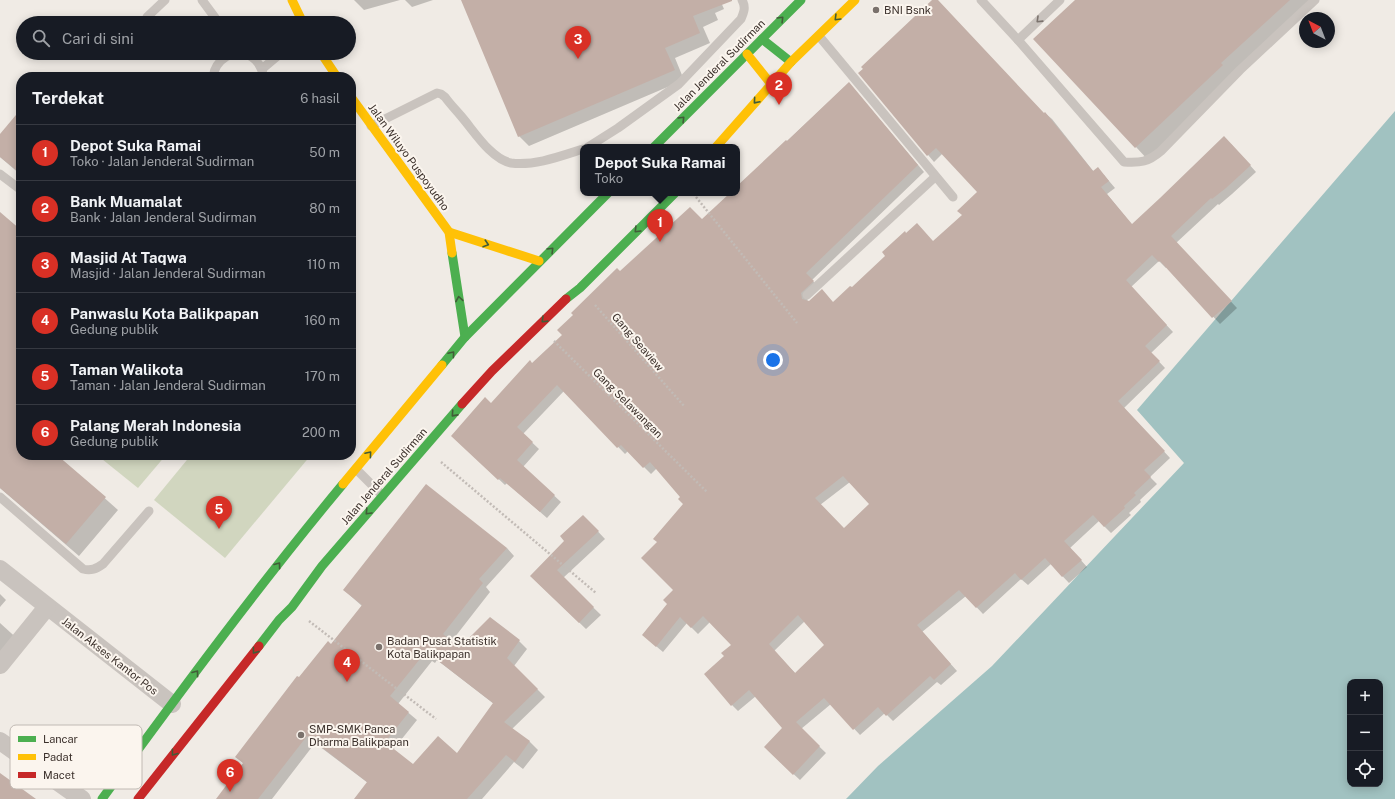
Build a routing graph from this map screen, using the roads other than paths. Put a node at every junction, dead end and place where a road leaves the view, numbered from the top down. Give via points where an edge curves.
1 (165, 0) edge
2 (202, 0) edge
3 (292, 0) edge
4 (742, 0) edge
5 (800, 0) edge
6 (855, 0) edge
7 (981, 0) edge
8 (1060, 0) edge
9 (1315, 0) edge
10 (148, 16) edge
11 (214, 16) edge
12 (299, 16) edge
13 (819, 36) junction
14 (762, 39) junction
15 (1018, 40) junction
16 (747, 54) junction
17 (221, 60) edge
18 (256, 60) edge
19 (275, 60) edge
20 (326, 60) edge
21 (791, 62) junction
22 (213, 72) edge
23 (262, 72) edge
24 (264, 72) edge
25 (334, 72) edge
26 (771, 84) junction
27 (356, 104) edge
28 (371, 126) junction
29 (592, 144) edge
30 (657, 144) edge
31 (719, 144) edge
32 (580, 150) edge
33 (0, 174) edge
34 (935, 177) junction
35 (16, 186) edge
36 (605, 196) edge
37 (672, 196) edge
38 (952, 197) dead end
39 (449, 232) junction
40 (539, 262) junction
41 (807, 295) dead end
42 (465, 337) junction
43 (356, 469) junction
44 (383, 496) junction
45 (0, 497) edge
46 (149, 511) dead end
47 (0, 569) edge
48 (48, 607) junction
49 (0, 665) edge
50 (172, 704) junction
51 (0, 740) edge
52 (142, 745) edge
53 (10, 747) edge
54 (68, 789) edge
55 (109, 789) edge
56 (82, 799) edge
57 (102, 799) edge
58 (138, 799) edge

1 - 10 lane
2 - 11 lane
3 - 12 main road
4 - 29 lane via 745,12 741,19 679,84
14 -> 5 main road, Jalan Jenderal Sudirman
6 -> 13 main road
7 - 15 lane
8 -> 15 lane
9 - 15 lane via 1240,70 1161,151 1153,158 1140,163 1124,162
13 - 21 main road
13 - 34 lane
14 - 16 main road, Jalan Jenderal Sudirman
14 - 21 main road
16 - 26 main road
30 -> 16 main road, Jalan Jenderal Sudirman
17 - 22 lane
18 - 23 lane
19 - 24 lane
20 - 25 main road
21 - 26 main road
26 -> 31 main road
27 - 28 main road, Jalan Wiluyo Puspoyudho
28 - 32 lane via 437,93 445,97 483,143 499,158 511,162 552,160
28 - 39 main road, Jalan Wiluyo Puspoyudho
33 - 35 lane
34 - 38 lane
34 - 41 lane
40 -> 36 main road
37 -> 44 main road, Jalan Jenderal Sudirman via 492,371
39 -> 40 main road
42 -> 39 main road, Jalan Wiluyo Puspoyudho
40 - 42 main road
43 -> 42 main road
43 - 44 lane
50 -> 43 main road via 257,599 299,537
44 -> 58 main road, Jalan Jenderal Sudirman via 322,566 292,607 277,618
45 - 46 lane via 83,569 88,570 102,564
47 - 48 street, Jalan Akses Kantor Pos
48 - 49 street
48 - 50 street, Jalan Akses Kantor Pos
50 - 52 main road
51 - 53 street
54 - 56 street
55 - 57 main road

